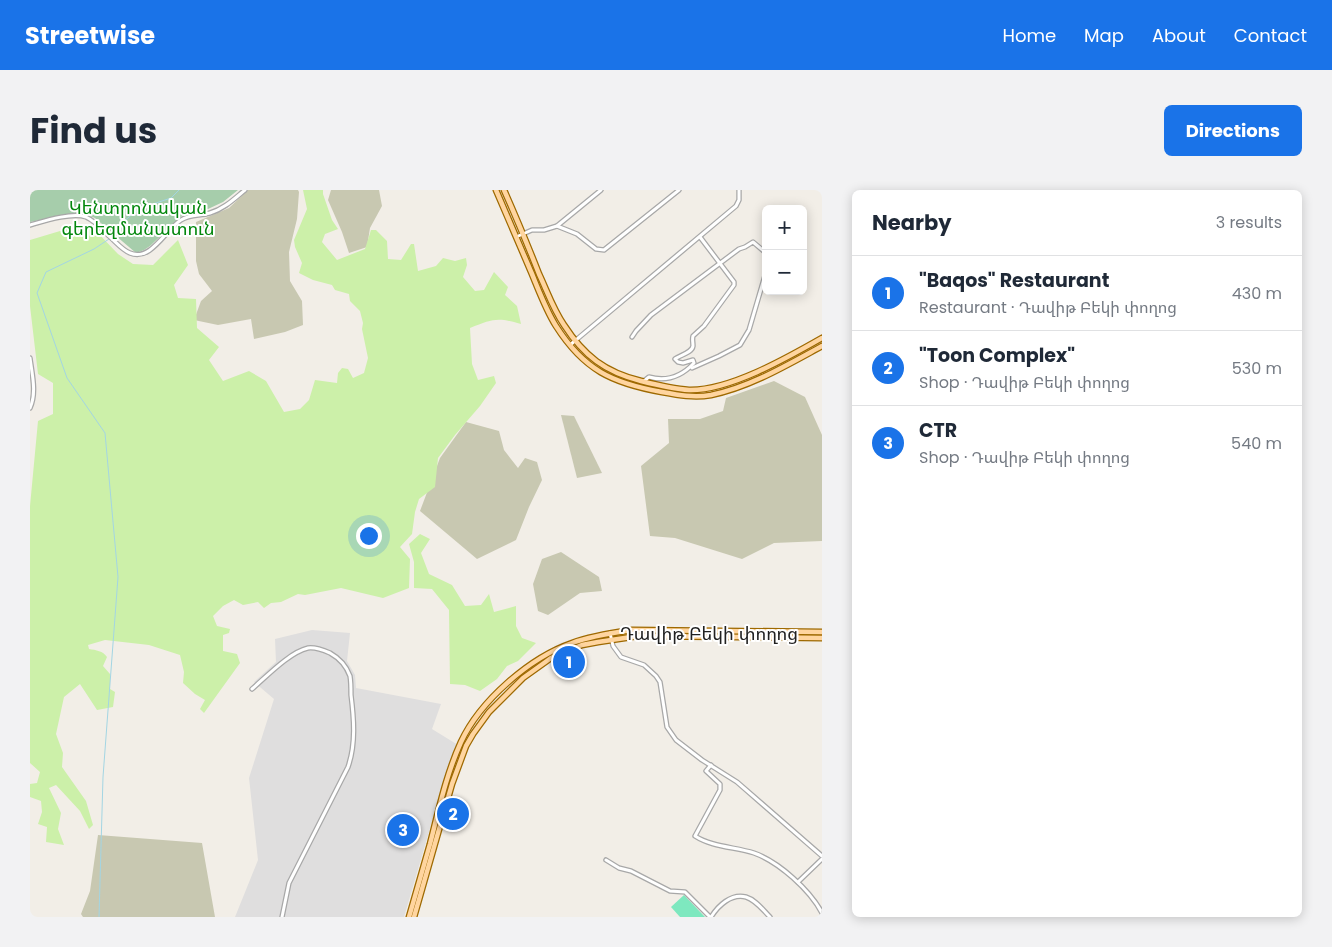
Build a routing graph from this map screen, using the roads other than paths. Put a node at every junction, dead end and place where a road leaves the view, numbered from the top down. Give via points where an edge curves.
1 (245, 190) edge
2 (496, 190) edge
3 (504, 190) edge
4 (601, 190) edge
5 (679, 190) edge
6 (739, 190) edge
7 (30, 225) edge
8 (557, 226) junction
9 (522, 234) junction
10 (516, 237) junction
11 (700, 237) junction
12 (762, 250) edge
13 (721, 263) junction
14 (762, 286) edge
15 (632, 337) dead end
16 (822, 338) edge
17 (575, 341) junction
18 (570, 345) junction
19 (822, 346) edge
20 (30, 358) edge
21 (689, 369) junction
22 (644, 382) junction
23 (30, 408) edge
24 (822, 632) edge
25 (610, 633) junction
26 (744, 634) junction
27 (822, 638) edge
28 (611, 640) junction
29 (252, 689) dead end
30 (710, 765) junction
31 (440, 802) junction
32 (447, 804) junction
33 (431, 838) junction
34 (437, 839) junction
35 (822, 857) edge
36 (606, 860) dead end
37 (798, 882) junction
38 (822, 913) edge
39 (282, 917) edge
40 (409, 917) edge
41 (414, 917) edge
42 (711, 917) edge
43 (770, 917) edge

1 - 7 street via 217,210 180,220 152,250 140,254 130,253 85,217 77,215
2 - 10 main road
3 - 9 main road
4 - 8 street
5 - 8 street via 604,250 596,249 577,234
6 - 11 street via 736,206
8 - 9 street
9 - 10 street
9 - 17 main road via 557,314
10 - 18 main road via 549,313
11 - 13 street
11 - 17 street
12 - 13 street via 753,242
13 - 15 street via 651,315
13 - 21 street via 734,285 693,336 691,350 675,360 693,360
14 - 21 street via 749,330 740,345
16 - 22 main road via 766,368 718,386 690,390
17 - 18 street
17 - 22 main road via 598,363 618,374
18 - 19 main road via 593,368 615,380 695,397 753,381
20 - 23 street via 34,392
21 - 22 street via 664,379 649,377
24 - 26 main road, Դավիթ Բեկի փողոց
25 - 26 main road, Դավիթ Բեկի փողոց via 632,630
25 - 28 street
25 - 31 main road, Դավիթ Բեկի փողոց via 571,643 555,651 501,690 464,737
26 - 27 main road, Դավիթ Բեկի փողոց
26 - 28 main road, Դավիթ Բեկի փողոց
28 - 30 street via 621,657 644,665 656,676 660,682 667,726 676,740
28 - 32 main road, Դավիթ Բեկի փողոց via 575,648 551,658 514,686 473,734 461,757
29 - 39 street via 290,656 308,648 322,649 344,663 350,676 353,712 351,757 288,883
30 - 35 street via 737,782
30 - 37 street via 706,771 720,784 720,790 695,836 754,854
31 - 32 main road via 443,799
31 - 33 main road, Դավիթ Բեկի փողոց
32 - 34 main road, Դավիթ Բեկի փողոց
33 - 34 main road
33 - 40 main road, Դավիթ Բեկի փողոց
34 - 41 main road, Դավիթ Բեկի փողոց
35 - 37 street
36 - 42 street via 670,891 685,892
37 - 38 street
42 - 43 street via 718,907 737,896 757,903

